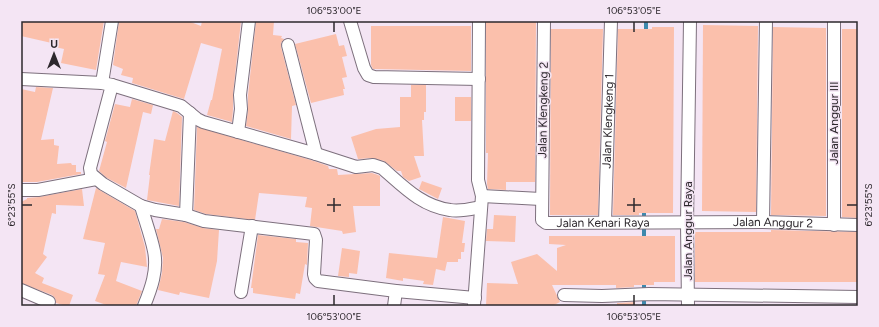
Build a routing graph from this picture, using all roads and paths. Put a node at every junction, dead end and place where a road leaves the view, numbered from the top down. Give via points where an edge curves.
1 (112, 21) edge
2 (249, 21) edge
3 (350, 21) edge
4 (479, 21) edge
5 (544, 21) edge
6 (611, 21) edge
7 (690, 21) edge
8 (766, 21) edge
9 (834, 21) edge
10 (288, 45) dead end
11 (21, 79) edge
12 (479, 79) junction
13 (107, 84) junction
14 (190, 113) junction
15 (238, 132) junction
16 (316, 154) junction
17 (96, 179) junction
18 (21, 190) edge
19 (541, 199) junction
20 (482, 202) junction
21 (141, 206) junction
22 (186, 215) junction
23 (605, 222) junction
24 (763, 222) junction
25 (687, 223) junction
26 (834, 224) junction
27 (858, 225) edge
28 (252, 226) junction
29 (21, 290) edge
30 (396, 291) junction
31 (241, 292) dead end
32 (566, 295) dead end
33 (858, 297) edge
34 (688, 300) edge
35 (602, 301) edge
36 (49, 302) dead end
37 (474, 302) edge
38 (144, 306) edge
39 (394, 306) edge

1 - 13 street
2 - 15 street
3 - 12 street via 368,75
4 - 12 street
5 - 19 street, Jalan Klengkeng 2
6 - 23 street, Jalan Klengkeng 1
7 - 25 street, Jalan Anggur Raya
8 - 24 street
9 - 26 street, Jalan Anggur III
10 - 16 street
11 - 13 street
12 - 20 street via 478,180
13 - 14 street via 174,103
13 - 17 street via 90,162 91,174
14 - 15 street via 203,122
14 - 22 street
15 - 16 street
16 - 20 street via 350,165 373,165 382,168 414,196 436,207 464,210
17 - 18 street via 38,190
17 - 21 street
19 - 20 street
19 - 23 street, Jalan Kenari Raya via 541,216 546,223
20 - 37 street
21 - 22 street
21 - 38 street via 155,263 152,284
22 - 28 street via 204,222
23 - 25 street, Jalan Kenari Raya
24 - 25 street, Jalan Anggur 2
24 - 26 street, Jalan Anggur 2
25 - 34 street, Jalan Anggur Raya
26 - 27 street, Jalan Anggur 2
28 - 30 street via 314,234 314,274 318,281
28 - 31 street
29 - 36 street
30 - 37 street
30 - 39 street
32 - 35 street
33 - 34 street, Jalan Anggur Raya
34 - 35 street via 644,294

